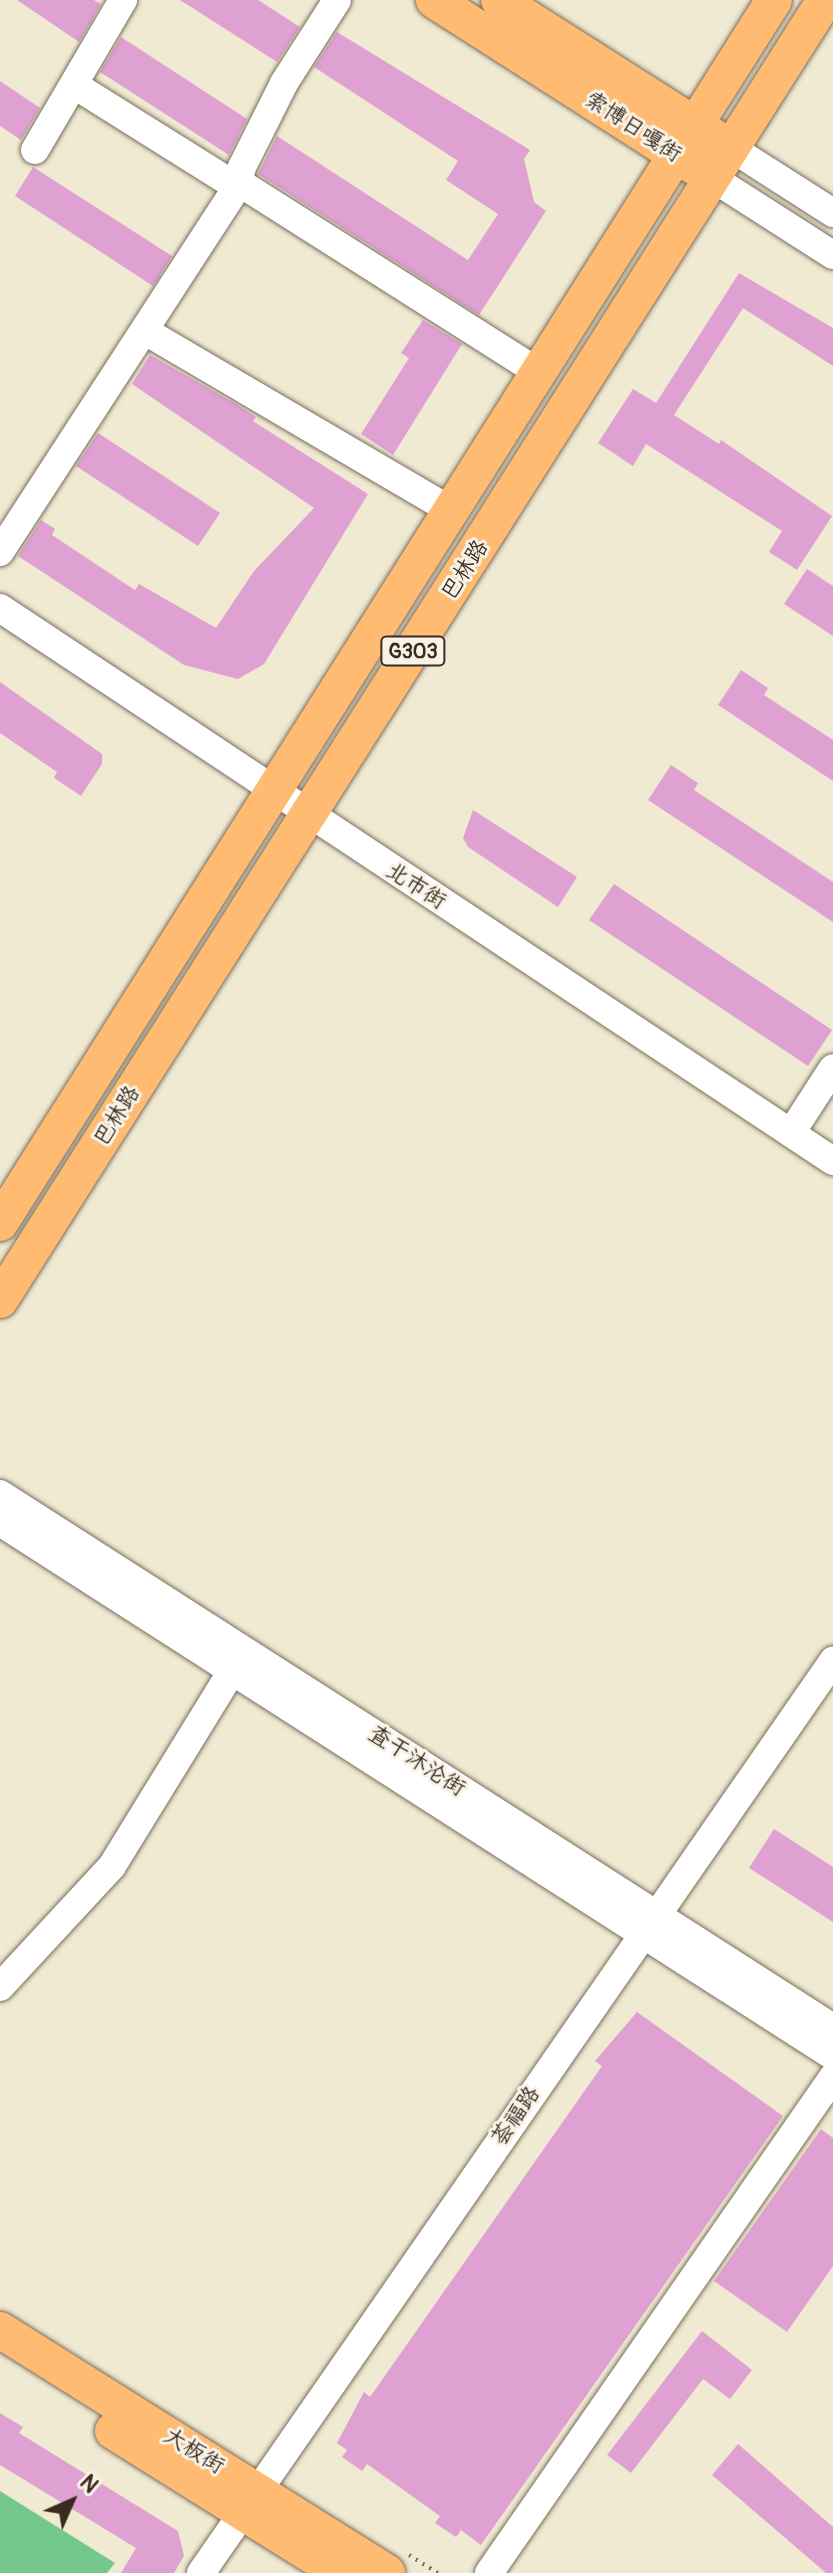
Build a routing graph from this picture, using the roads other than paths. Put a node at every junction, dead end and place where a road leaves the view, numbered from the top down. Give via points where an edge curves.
1 (123, 0) edge
2 (337, 0) edge
3 (434, 0) edge
4 (499, 0) edge
5 (774, 0) edge
6 (825, 0) edge
7 (76, 86) junction
8 (686, 140) junction
9 (35, 150) dead end
10 (723, 164) junction
11 (239, 185) junction
12 (833, 213) edge
13 (833, 255) edge
14 (145, 331) junction
15 (539, 373) junction
16 (450, 510) junction
17 (0, 552) edge
18 (0, 608) edge
19 (273, 792) junction
20 (308, 815) junction
21 (833, 1068) edge
22 (791, 1133) junction
23 (833, 1161) edge
24 (0, 1223) edge
25 (0, 1300) edge
26 (0, 1494) edge
27 (0, 1522) edge
28 (833, 1661) edge
29 (232, 1671) junction
30 (650, 1924) junction
31 (0, 1987) edge
32 (833, 2028) edge
33 (833, 2056) edge
34 (833, 2077) edge
35 (0, 2330) edge
36 (0, 2360) edge
37 (249, 2501) junction
38 (201, 2573) edge
39 (340, 2573) edge
40 (387, 2573) edge
41 (489, 2573) edge

1 - 7 street
2 - 11 street via 284,83 242,167
3 - 8 main road, 索博日嘎街
4 - 8 main road, 索博日嘎街
5 - 8 main road, 巴林路 / G303
6 - 10 main road, 巴林路 / G303
7 - 9 street
7 - 11 street
8 - 10 main road, 索博日嘎街
8 - 15 main road, 巴林路 / G303
10 - 12 street, 索博日嘎街
10 - 13 street, 索博日嘎街
10 - 20 main road, 巴林路 / G303
11 - 14 street
11 - 15 street
14 - 16 street
14 - 17 street
15 - 16 main road, 巴林路 / G303
16 - 19 main road, 巴林路 / G303
18 - 19 street, 北市街
19 - 20 street, 北市街
19 - 24 main road, 巴林路 / G303
20 - 22 street, 北市街
20 - 25 main road, 巴林路 / G303
21 - 22 street
22 - 23 street, 北市街
26 - 30 street, 查干沐沦街
27 - 29 street, 查干沐沦街
28 - 30 street, 荟福路
29 - 30 street, 查干沐沦街
29 - 31 street via 112,1866
30 - 32 street, 查干沐沦街
30 - 33 street, 查干沐沦街
30 - 37 street, 荟福路
34 - 41 street
35 - 37 main road, 大板街
36 - 37 main road, 大板街
37 - 38 street, 荟福路
37 - 39 main road, 大板街
37 - 40 main road, 大板街

